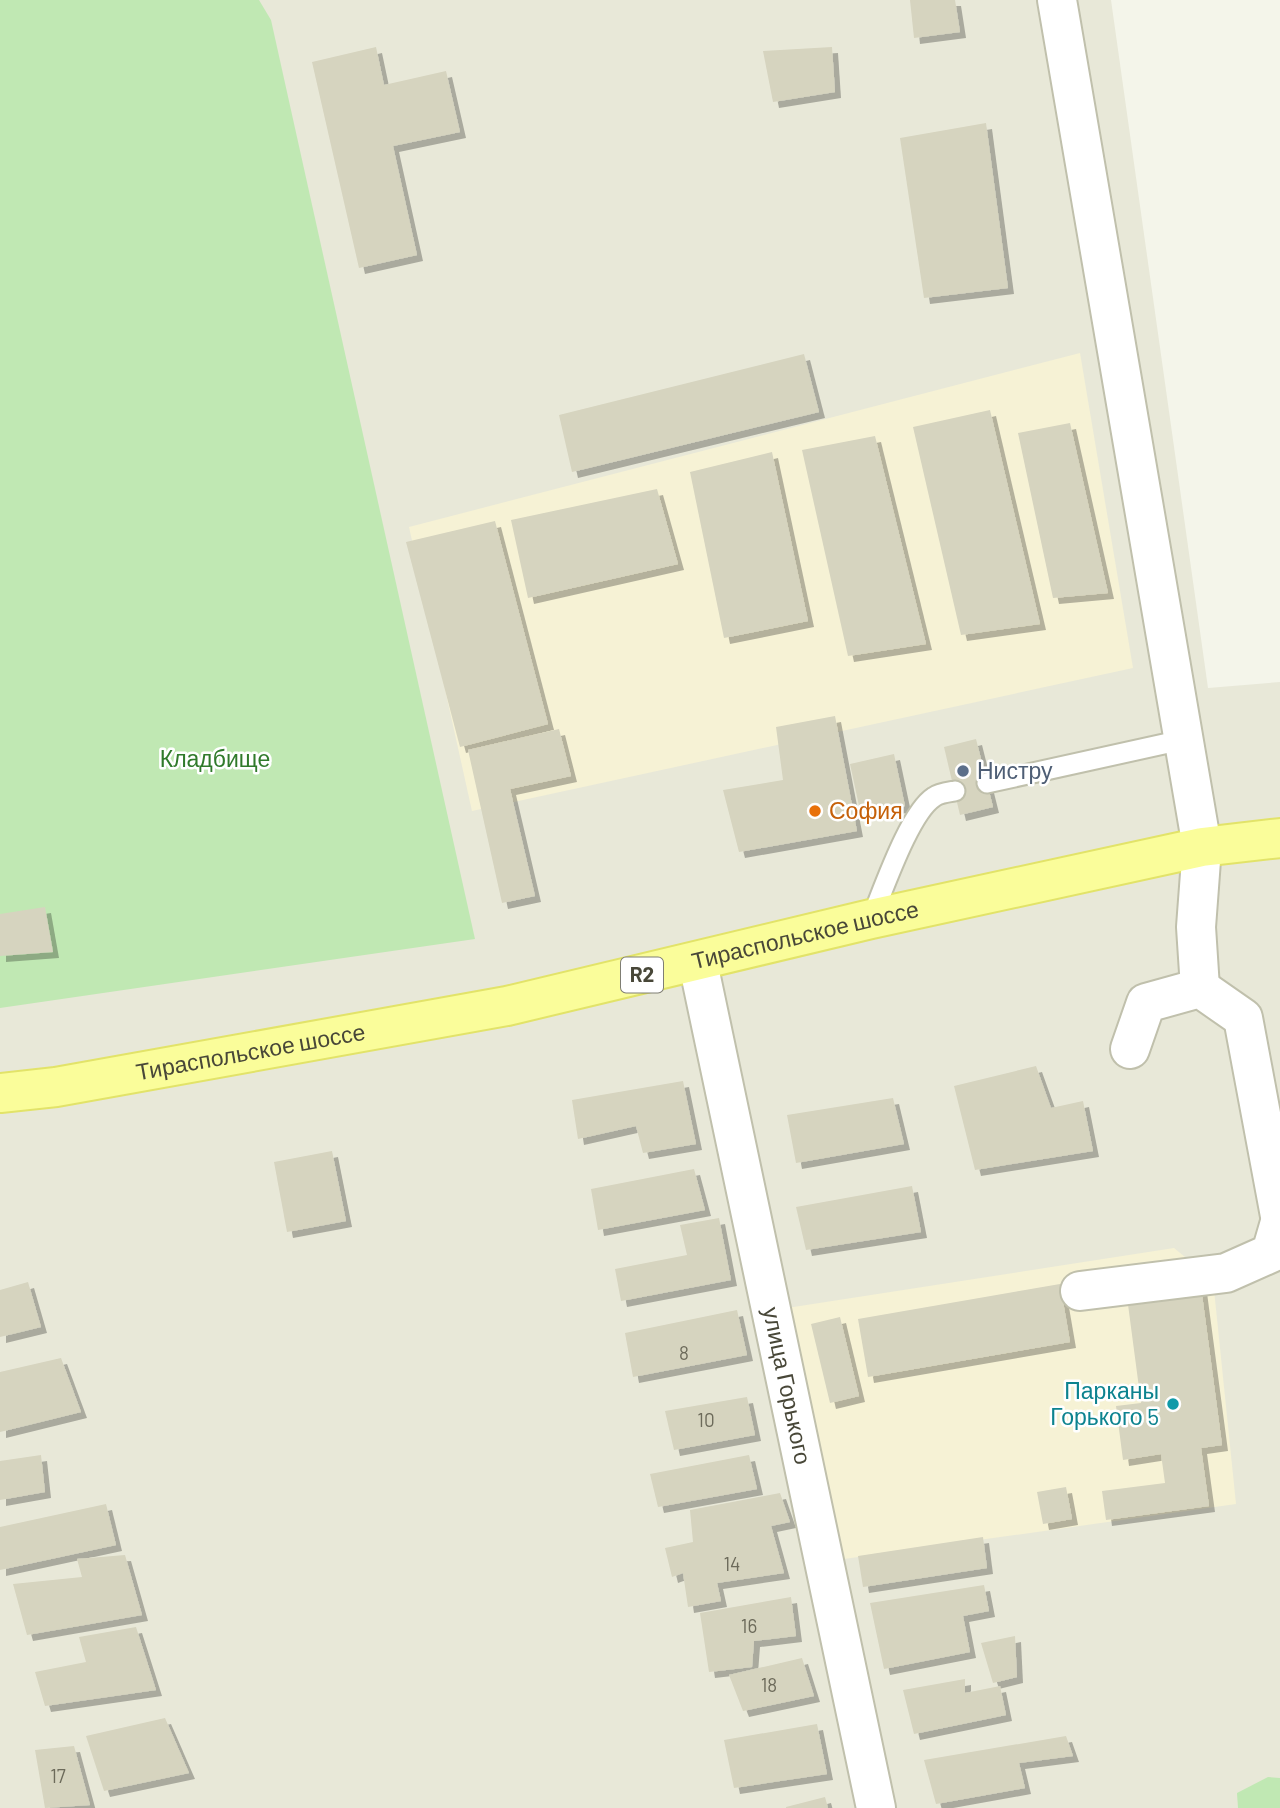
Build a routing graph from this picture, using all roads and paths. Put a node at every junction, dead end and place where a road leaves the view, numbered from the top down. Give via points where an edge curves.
1 (1057, 0) edge
2 (1182, 740) junction
3 (987, 783) dead end
4 (955, 790) dead end
5 (1280, 838) edge
6 (1202, 847) junction
7 (871, 919) junction
8 (698, 963) junction
9 (1200, 988) junction
10 (1130, 1049) dead end
11 (0, 1093) edge
12 (1280, 1216) edge
13 (1280, 1222) edge
14 (1080, 1291) dead end
15 (876, 1808) edge

1 - 2 street
2 - 3 lane
2 - 6 street
4 - 7 lane via 934,797 901,845
5 - 6 main road, Тираспольское шоссе / R2
6 - 7 main road, Тираспольское шоссе / R2
6 - 9 street via 1196,927
7 - 8 main road, Тираспольское шоссе / R2
8 - 11 main road, Тираспольское шоссе / R2 via 384,1030
8 - 15 street, улица Горького
9 - 10 street via 1146,1003
9 - 12 street via 1243,1018
13 - 14 street via 1271,1253 1226,1273

